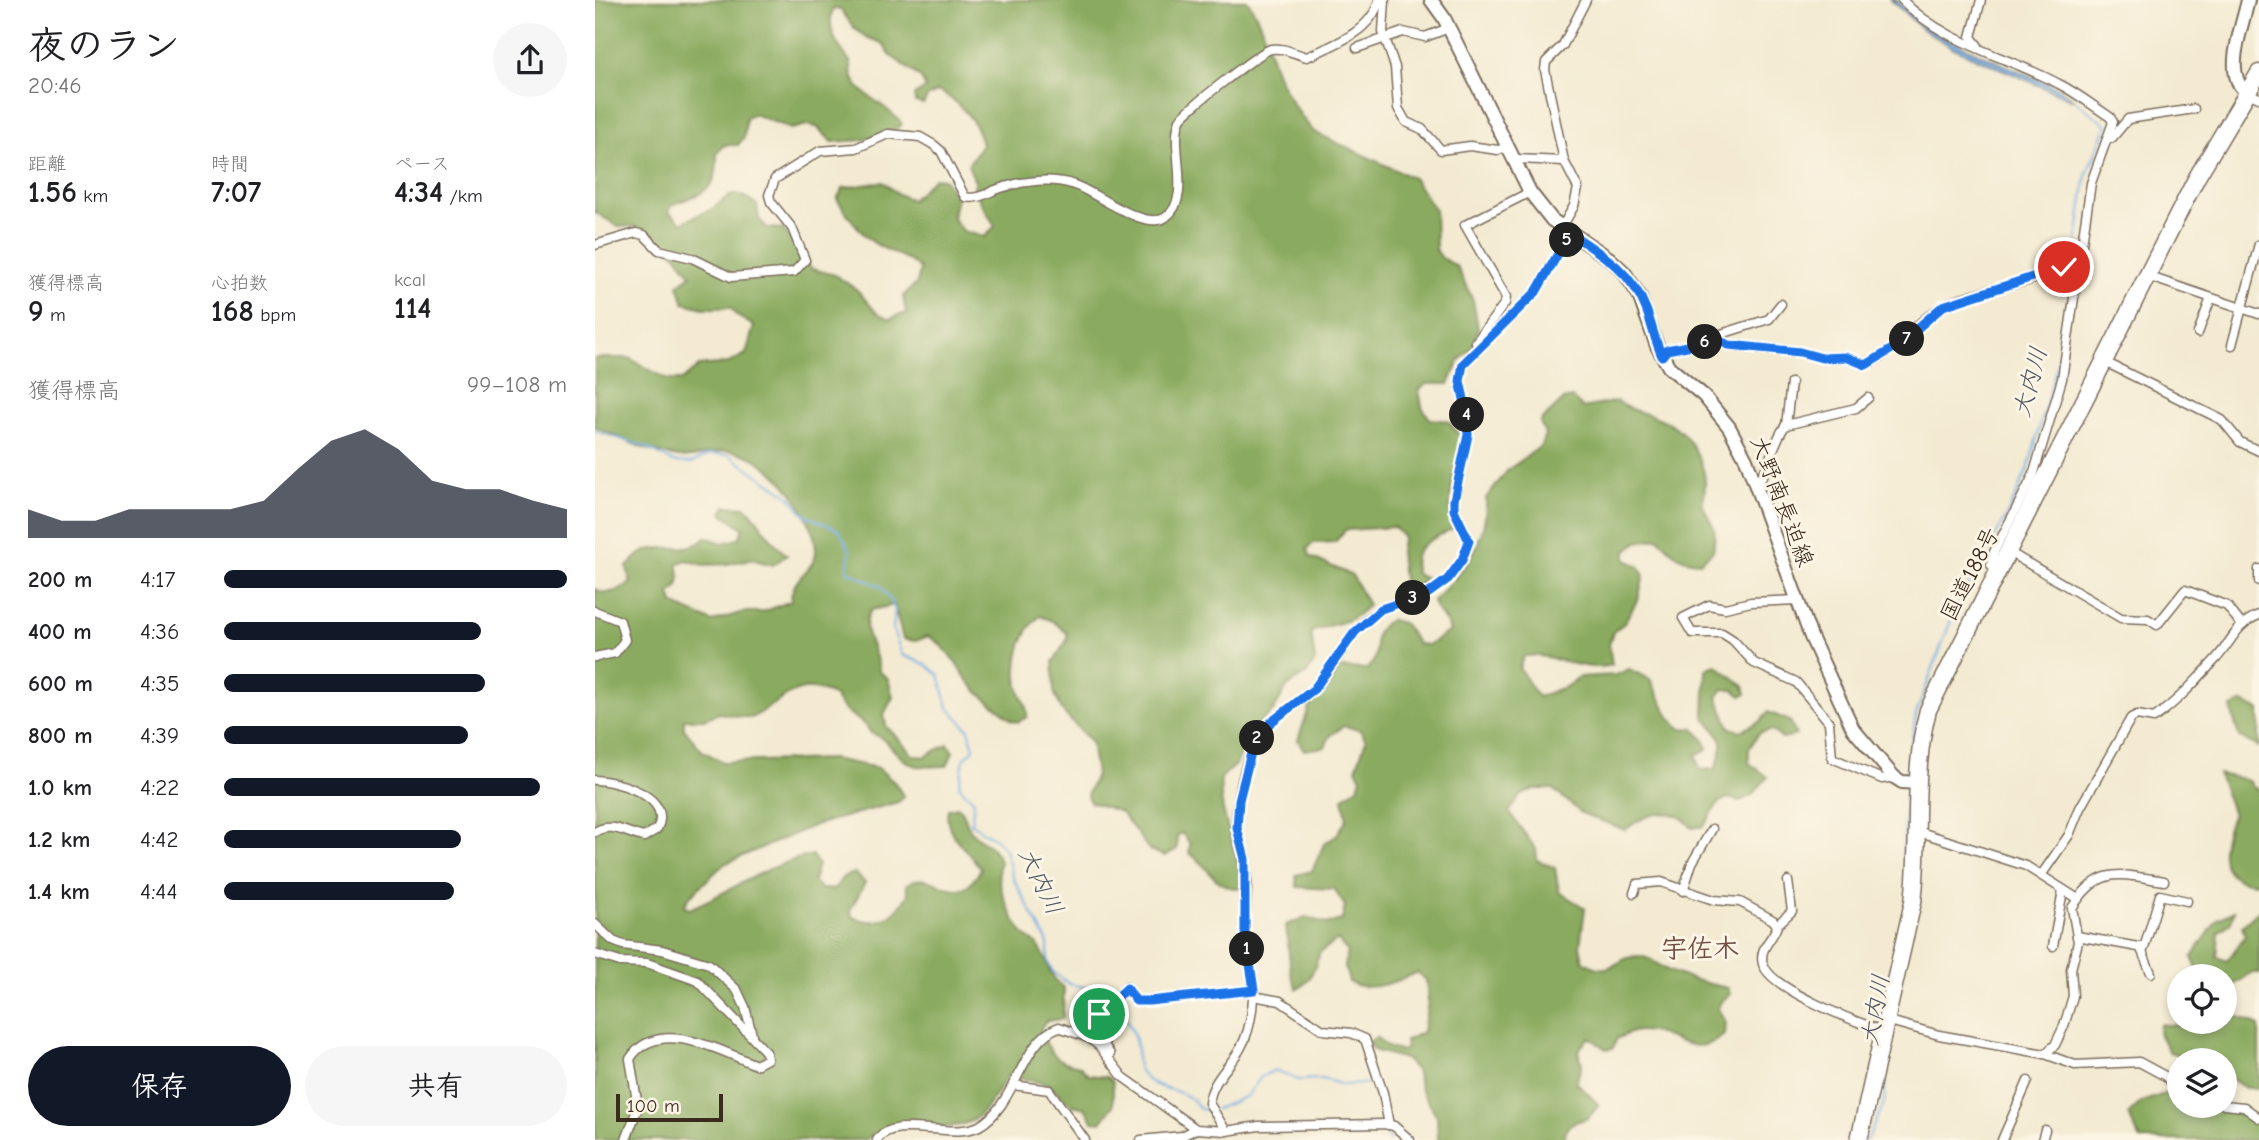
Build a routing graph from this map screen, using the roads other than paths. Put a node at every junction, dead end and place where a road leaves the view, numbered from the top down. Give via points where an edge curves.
1 (1379, 0) edge
2 (1385, 0) edge
3 (1431, 0) edge
4 (1586, 0) edge
5 (1902, 0) edge
6 (1981, 0) edge
7 (2248, 0) edge
8 (1449, 28) junction
9 (1386, 39) junction
10 (1357, 48) dead end
11 (1982, 50) junction
12 (2259, 73) edge
13 (2254, 96) edge
14 (2194, 109) dead end
15 (1511, 154) junction
16 (2100, 154) junction
17 (1565, 161) junction
18 (1530, 192) junction
19 (1566, 230) junction
20 (595, 244) edge
21 (2259, 244) edge
22 (2078, 250) junction
23 (2147, 276) junction
24 (2211, 298) junction
25 (1781, 304) dead end
26 (2243, 309) junction
27 (2259, 314) edge
28 (2198, 333) dead end
29 (1710, 340) junction
30 (2231, 345) dead end
31 (1478, 346) junction
32 (1662, 356) junction
33 (2103, 361) junction
34 (1791, 383) dead end
35 (1868, 398) dead end
36 (1786, 425) junction
37 (2259, 451) edge
38 (1756, 486) junction
39 (2007, 551) junction
40 (1998, 569) junction
41 (2259, 569) edge
42 (2259, 581) edge
43 (1797, 600) junction
44 (595, 611) edge
45 (2259, 615) edge
46 (2241, 624) junction
47 (595, 657) edge
48 (595, 780) edge
49 (1906, 781) junction
50 (1712, 829) dead end
51 (1917, 831) junction
52 (595, 832) edge
53 (2042, 874) junction
54 (1789, 881) dead end
55 (2164, 881) dead end
56 (2063, 890) junction
57 (1683, 891) junction
58 (1634, 893) dead end
59 (2078, 899) junction
60 (2187, 901) dead end
61 (595, 924) edge
62 (1777, 925) junction
63 (2077, 936) junction
64 (2053, 946) dead end
65 (2141, 949) junction
66 (595, 954) edge
67 (2151, 973) dead end
68 (1254, 993) junction
69 (1883, 1025) junction
70 (754, 1040) junction
71 (2045, 1054) junction
72 (1109, 1058) junction
73 (2167, 1078) edge
74 (2028, 1080) dead end
75 (1013, 1085) junction
76 (2237, 1106) edge
77 (2259, 1118) edge
78 (1389, 1125) junction
79 (1196, 1129) junction
80 (1242, 1129) junction
81 (2045, 1130) dead end
82 (1226, 1131) junction
83 (2006, 1139) edge
84 (626, 1140) edge
85 (877, 1140) edge
86 (1085, 1140) edge
87 (1141, 1140) edge
88 (1247, 1140) edge
89 (1410, 1140) edge
90 (1859, 1140) edge
91 (2042, 1140) edge

1 - 20 street via 1362,29 1307,57 1283,49 1261,53 1184,114 1177,130 1177,198 1174,209 1156,221 1053,180 965,197 934,145 920,137 888,134 856,148 826,148 775,179 771,202 803,249 803,266 794,272 731,277 692,258 659,250 636,233
2 - 9 street
3 - 8 main road, 大野南長迫線
4 - 17 street via 1563,45 1546,62 1552,117
5 - 11 street via 1930,23
6 - 11 street via 1972,37
7 - 13 main road via 2234,72 2238,85
8 - 9 street via 1431,36 1409,32
8 - 15 main road, 大野南長迫線
9 - 10 street
9 - 15 street via 1395,67 1398,108 1406,122 1441,149 1470,146
11 - 16 street via 2060,85 2110,117 2112,130
12 - 13 highway, 国道188号
13 - 23 highway, 国道188号 via 2215,143
14 - 16 street via 2128,120
15 - 17 street
15 - 18 main road, 大野南長迫線
16 - 22 street
17 - 19 street via 1578,188
18 - 19 main road, 大野南長迫線
18 - 31 street via 1465,225 1506,297 1479,336
19 - 31 street via 1536,292
19 - 32 main road, 大野南長迫線 via 1610,259 1633,284
21 - 26 street
22 - 29 street via 2068,250 2064,267 2053,273 1943,306 1897,346 1866,365 1846,357 1822,358
22 - 40 street via 2062,379 2033,476 1994,552 1991,565
23 - 24 street
23 - 33 highway, 国道188号
24 - 26 street
24 - 28 street
25 - 29 street via 1769,319
26 - 27 street
26 - 30 street
29 - 32 street via 1667,350
31 - 68 street via 1460,372 1468,435 1454,510 1469,541 1462,560 1448,579 1429,593 1393,603 1367,620 1314,689 1270,723 1252,749 1237,828 1245,859 1245,932
32 - 38 main road, 大野南長迫線 via 1723,418 1739,442
33 - 37 street via 2222,420 2240,442
33 - 39 highway, 国道188号
34 - 36 street
35 - 36 street via 1856,408
36 - 38 street
38 - 43 main road, 大野南長迫線
39 - 40 highway, 国道188号
39 - 46 street via 2121,618 2148,619 2157,625 2185,590 2227,606
40 - 49 highway, 国道188号 via 1929,710
41 - 42 street
43 - 49 main road, 大野南長迫線 via 1853,729
43 - 49 street via 1725,608 1709,605 1683,618 1692,633 1722,633 1753,663 1796,682 1829,722 1832,758 1882,779
44 - 47 street via 620,621 625,640 615,653
45 - 46 street
46 - 53 street via 2220,655 2177,701 2154,718 2131,718 2069,835
48 - 52 street via 625,785 648,798 661,816 657,829 644,837 614,827
49 - 51 highway, 国道188号
50 - 57 street via 1692,863
51 - 53 street via 1978,848
51 - 69 highway, 国道188号 via 1913,902
53 - 56 street
54 - 62 street via 1792,911
55 - 59 street via 2110,874 2094,882
56 - 59 street
56 - 64 street
57 - 58 street via 1661,882 1644,882 1637,884
57 - 62 street via 1739,902
59 - 63 street via 2072,908
60 - 65 street via 2160,895
61 - 70 street via 622,945 662,950 709,964 737,990
62 - 69 street via 1765,942 1762,961 1767,970 1815,1005
63 - 65 street
63 - 71 street via 2070,1008 2059,1038
65 - 67 street
66 - 70 street via 620,962 647,963 698,981
68 - 72 street via 1136,1001 1127,988 1096,1020 1100,1038 1111,1053
68 - 78 street via 1280,1001 1323,1030 1351,1032 1365,1040
68 - 82 street via 1240,1050 1210,1091 1212,1113
69 - 71 street
69 - 90 highway, 国道188号
70 - 84 street via 767,1059 756,1065 672,1038 653,1040 635,1052 629,1067 638,1107
71 - 73 street via 2075,1065 2139,1062
72 - 75 street via 1089,1038 1059,1027 1042,1037
72 - 79 street via 1123,1077
74 - 83 street
75 - 85 street via 980,1125 964,1131 898,1128
75 - 86 street via 1049,1090
76 - 77 street
78 - 80 street
78 - 89 street
79 - 82 street
79 - 87 street via 1182,1136
80 - 82 street
80 - 88 street
81 - 91 street

